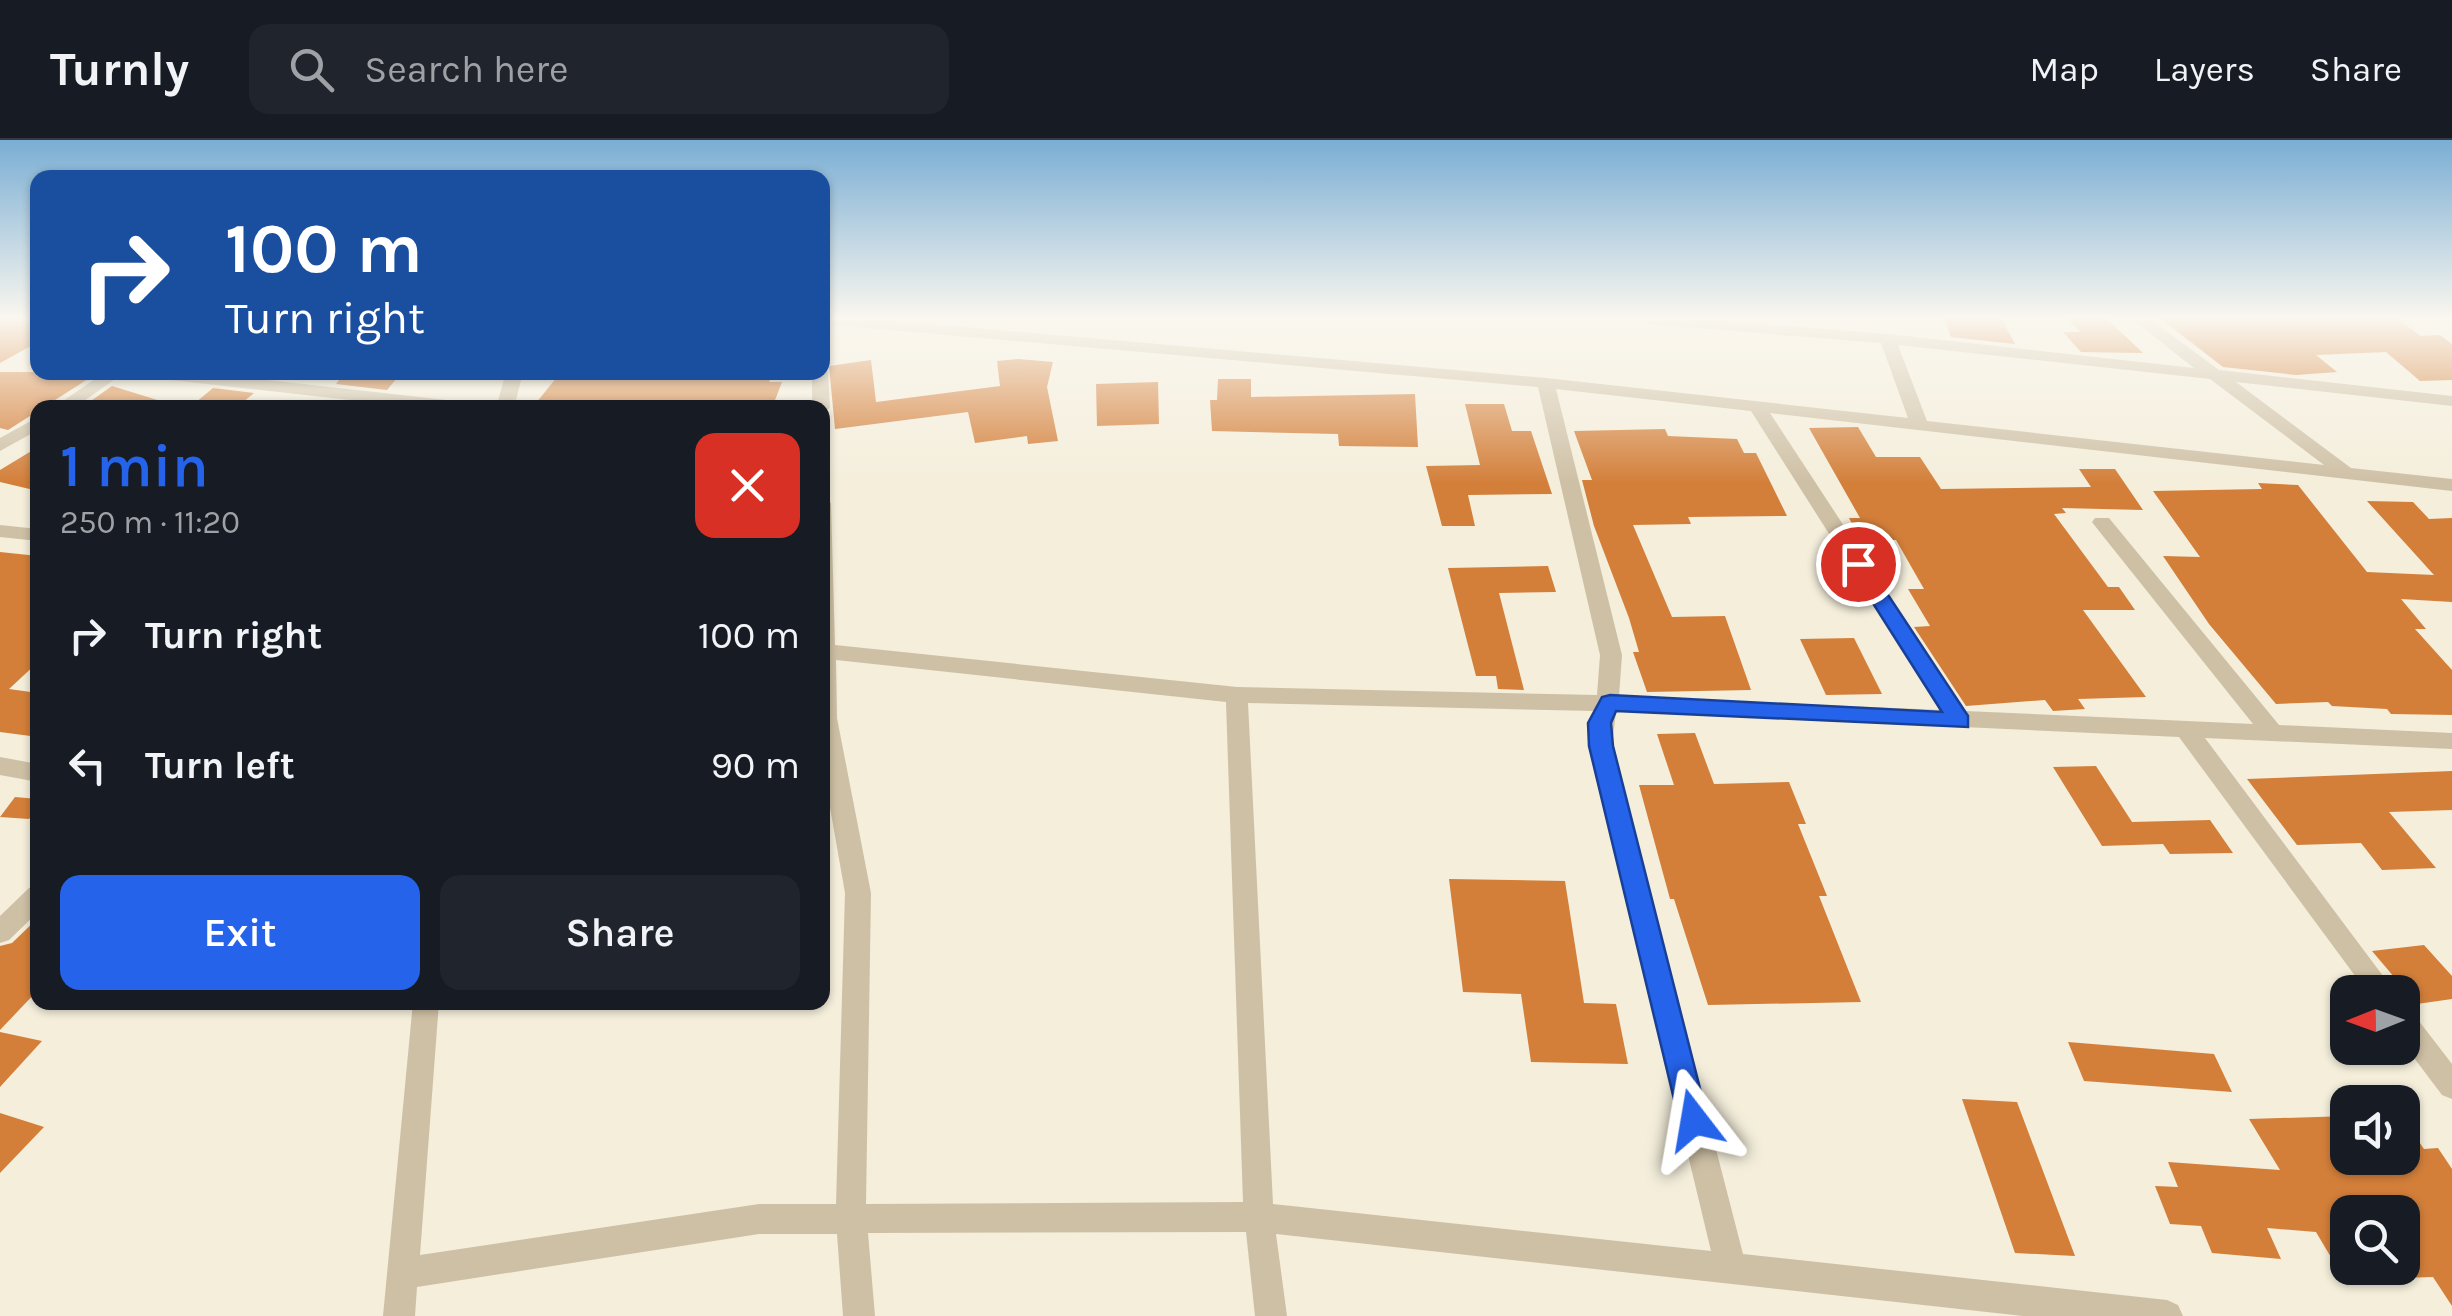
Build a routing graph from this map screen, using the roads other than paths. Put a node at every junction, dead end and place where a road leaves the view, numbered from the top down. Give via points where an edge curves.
1 (1433, 374) edge
2 (1901, 374) edge
3 (2191, 374) edge
4 (2214, 374) edge
5 (2218, 377) junction
6 (104, 380) edge
7 (217, 380) edge
8 (1546, 384) junction
9 (73, 400) edge
10 (400, 400) edge
11 (2452, 401) edge
12 (1757, 408) junction
13 (1920, 426) junction
14 (30, 427) edge
15 (0, 446) edge
16 (2348, 474) junction
17 (2452, 485) edge
18 (2102, 522) dead end
19 (0, 531) edge
20 (30, 534) edge
21 (830, 663) edge
22 (1237, 695) junction
23 (1610, 703) junction
24 (1960, 722) junction
25 (2188, 730) junction
26 (2274, 734) junction
27 (830, 740) edge
28 (2452, 741) edge
29 (0, 766) edge
30 (30, 772) edge
31 (30, 903) edge
32 (0, 932) edge
33 (2369, 975) edge
34 (425, 1010) edge
35 (2420, 1044) edge
36 (2452, 1086) edge
37 (851, 1217) junction
38 (1258, 1217) junction
39 (1731, 1269) junction
40 (404, 1273) junction
41 (399, 1316) edge
42 (858, 1316) edge
43 (1271, 1316) edge
44 (2168, 1316) edge

1 - 8 street
2 - 13 street
3 - 5 street
4 - 5 street
5 - 11 street
5 - 16 street
6 - 9 street
7 - 10 street
8 - 12 street
8 - 23 street via 1612,655
12 - 13 street
12 - 24 street
13 - 16 street
14 - 15 street
16 - 17 street
18 - 26 street
19 - 20 street
21 - 22 street
22 - 23 street
22 - 38 street
23 - 24 street
23 - 39 street via 1600,723 1601,746
24 - 25 street
25 - 26 street
25 - 33 street
26 - 28 street
27 - 37 street via 858,893
29 - 30 street
31 - 32 street
34 - 40 street
35 - 36 street
37 - 38 street
37 - 40 street via 760,1219
37 - 42 street
38 - 39 street
38 - 43 street
39 - 44 street
40 - 41 street

